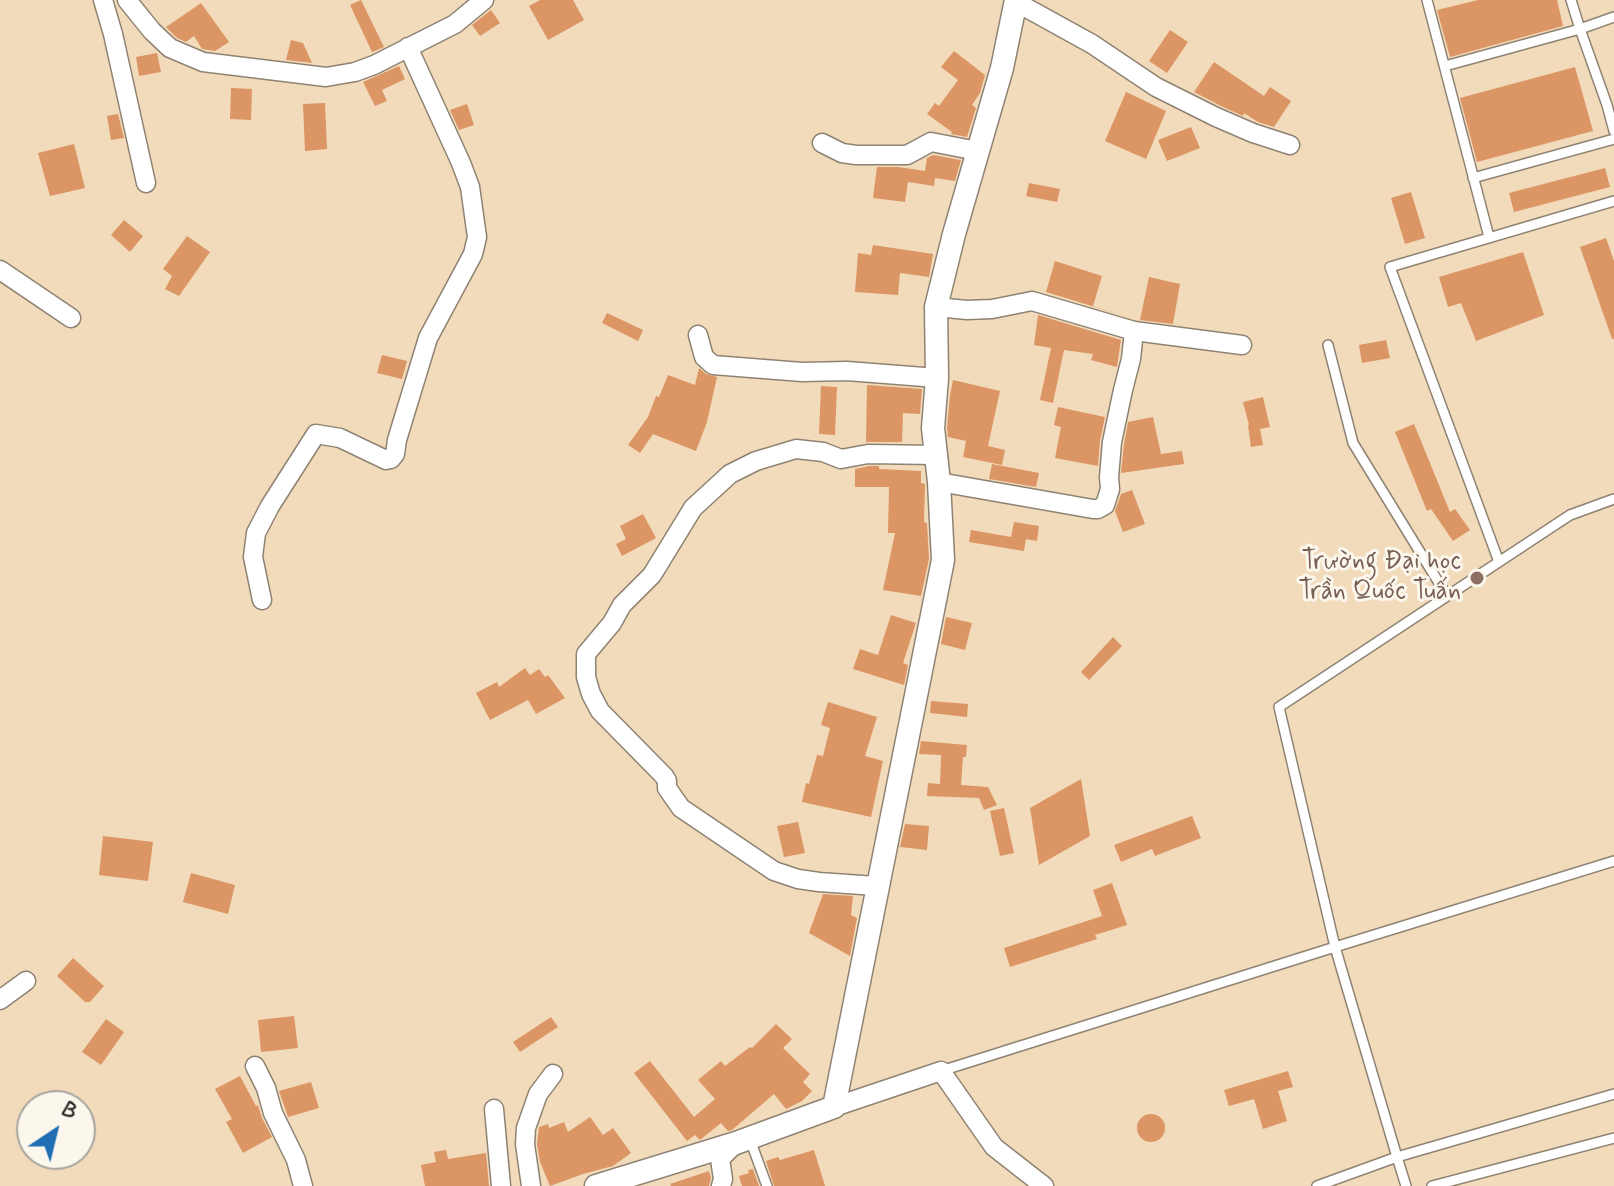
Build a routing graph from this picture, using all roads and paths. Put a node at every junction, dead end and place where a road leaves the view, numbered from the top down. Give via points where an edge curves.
1 (103, 0) edge
2 (127, 0) edge
3 (484, 0) edge
4 (1427, 0) edge
5 (1571, 0) edge
6 (1016, 1) edge
7 (1614, 17) edge
8 (1580, 29) junction
9 (408, 47) junction
10 (1445, 66) junction
11 (1611, 104) edge
12 (1614, 131) edge
13 (1614, 139) edge
14 (822, 143) dead end
15 (1290, 145) dead end
16 (976, 153) junction
17 (1473, 178) junction
18 (146, 183) dead end
19 (1614, 201) edge
20 (1489, 237) junction
21 (0, 270) edge
22 (936, 307) junction
23 (71, 318) dead end
24 (1134, 331) junction
25 (698, 335) dead end
26 (1242, 345) dead end
27 (1328, 345) dead end
28 (937, 378) junction
29 (936, 455) junction
30 (939, 482) junction
31 (1614, 499) edge
32 (1499, 562) junction
33 (1447, 596) junction
34 (262, 600) dead end
35 (1614, 861) edge
36 (876, 886) junction
37 (1335, 947) junction
38 (26, 981) dead end
39 (0, 1000) edge
40 (255, 1066) dead end
41 (941, 1071) junction
42 (553, 1074) dead end
43 (1614, 1094) edge
44 (834, 1107) junction
45 (494, 1109) dead end
46 (1614, 1138) edge
47 (736, 1143) junction
48 (1397, 1157) junction
49 (303, 1186) edge
50 (501, 1186) edge
51 (531, 1186) edge
52 (596, 1186) edge
53 (721, 1186) edge
54 (767, 1186) edge
55 (1044, 1186) edge
56 (1317, 1186) edge
57 (1406, 1186) edge
58 (1432, 1186) edge

1 - 18 street
2 - 9 street via 170,48 203,62 326,77 355,72
3 - 9 street via 455,24
4 - 10 lane
5 - 8 lane
6 - 15 street via 1156,87
6 - 16 street
7 - 8 lane
8 - 10 lane
8 - 11 lane
9 - 34 street via 470,187 477,237 473,254 428,338 391,459 316,434 270,506 256,533 253,557
10 - 17 lane
11 - 12 lane
13 - 17 lane
14 - 16 street via 856,155 907,155 931,142
16 - 22 street
17 - 20 lane
19 - 20 lane
20 - 32 lane via 1390,267
21 - 23 street
22 - 24 street via 992,309 1032,301
22 - 28 street
24 - 26 street
24 - 30 street via 1105,505 1093,509
25 - 28 street via 704,357 713,365
27 - 33 lane via 1353,443
28 - 29 street
29 - 30 street
29 - 36 street via 841,459 796,449 730,474 693,508 652,575 586,654 586,677 600,711 664,776 681,808 774,871 798,879
30 - 36 street via 943,560
31 - 32 lane via 1570,515
32 - 33 lane
33 - 37 lane via 1279,707
35 - 37 lane
36 - 44 street
37 - 41 lane
37 - 48 lane
38 - 39 street
40 - 49 street
41 - 44 street
41 - 55 street via 994,1147
42 - 51 street via 538,1094 526,1128
43 - 48 lane
44 - 47 street
45 - 50 street
46 - 58 lane
47 - 52 street
47 - 53 street via 720,1159
47 - 54 lane via 752,1145
48 - 56 lane
48 - 57 lane

